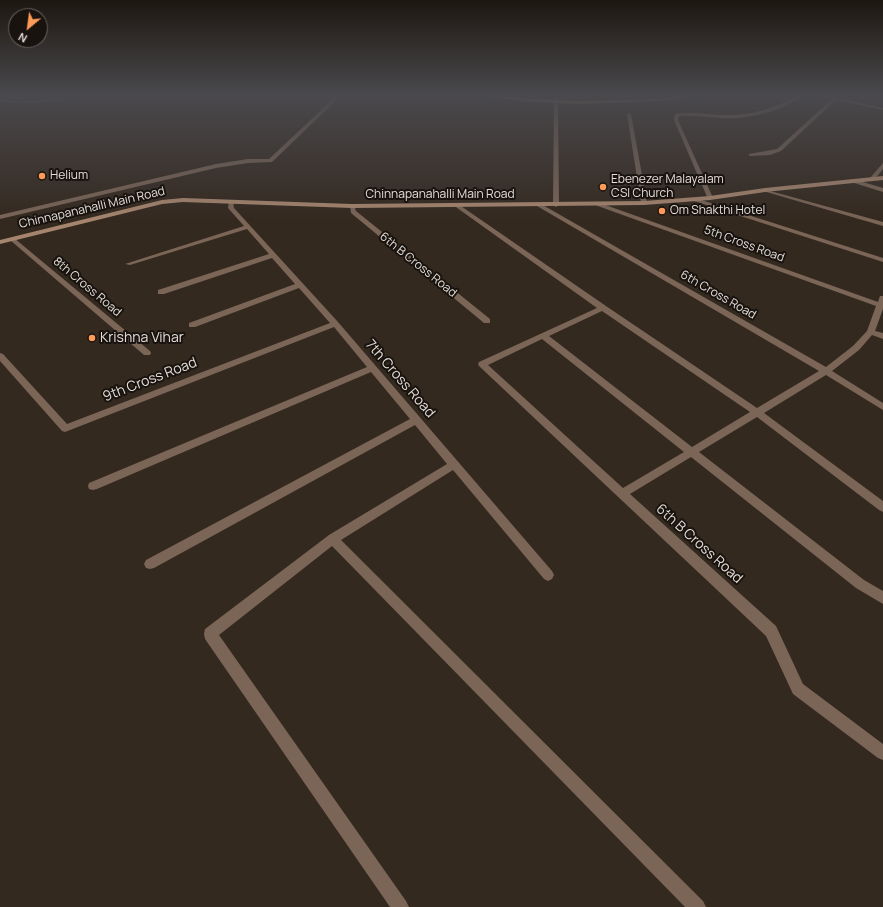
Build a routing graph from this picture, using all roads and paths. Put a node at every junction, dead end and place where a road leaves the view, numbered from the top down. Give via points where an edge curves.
1 (295, 137) edge
2 (556, 137) edge
3 (632, 137) edge
4 (684, 137) edge
5 (793, 137) edge
6 (750, 155) dead end
7 (883, 165) edge
8 (883, 178) edge
9 (872, 179) junction
10 (854, 181) junction
11 (765, 190) junction
12 (883, 190) edge
13 (710, 198) junction
14 (693, 199) junction
15 (231, 202) junction
16 (644, 203) junction
17 (597, 204) junction
18 (456, 205) junction
19 (539, 205) junction
20 (556, 205) junction
21 (352, 206) junction
22 (0, 217) edge
23 (883, 224) edge
24 (248, 227) junction
25 (12, 239) junction
26 (0, 242) edge
27 (274, 255) junction
28 (883, 260) edge
29 (128, 264) dead end
30 (300, 285) junction
31 (161, 292) dead end
32 (882, 303) edge
33 (603, 308) junction
34 (486, 321) dead end
35 (335, 324) junction
36 (192, 325) dead end
37 (871, 332) junction
38 (543, 336) junction
39 (883, 336) edge
40 (147, 353) dead end
41 (0, 356) edge
42 (372, 368) junction
43 (826, 371) junction
44 (883, 407) edge
45 (758, 413) junction
46 (417, 419) junction
47 (691, 453) junction
48 (455, 464) junction
49 (93, 486) dead end
50 (622, 494) junction
51 (883, 507) edge
52 (333, 539) junction
53 (150, 564) dead end
54 (548, 575) dead end
55 (883, 598) edge
56 (883, 753) edge
57 (400, 907) edge
58 (697, 907) edge

1 - 22 street via 270,161 248,160 216,166
2 - 20 street
3 - 16 street
4 - 13 street
5 - 6 street via 779,150
7 - 9 street
8 - 9 street, Chinnapanahalli Main Road
9 - 10 street, Chinnapanahalli Main Road
10 - 11 street, Chinnapanahalli Main Road
10 - 12 street
11 - 13 street, Chinnapanahalli Main Road
11 - 23 street
13 - 14 street, Chinnapanahalli Main Road
14 - 16 street, Chinnapanahalli Main Road
14 - 28 street
15 - 21 street, Chinnapanahalli Main Road
15 - 24 street, 7th Cross Road via 230,208
15 - 25 street, Chinnapanahalli Main Road via 203,199 162,202
16 - 17 street, Chinnapanahalli Main Road
17 - 20 street, Chinnapanahalli Main Road
17 - 32 street, 5th Cross Road
18 - 19 street, Chinnapanahalli Main Road
18 - 21 street, Chinnapanahalli Main Road
18 - 33 street
19 - 20 street, Chinnapanahalli Main Road
19 - 43 street, 6th Cross Road
21 - 34 street, 6th B Cross Road via 353,212
24 - 27 street, 7th Cross Road
24 - 29 street
25 - 26 street, Chinnapanahalli Main Road
25 - 40 street, 8th Cross Road
27 - 30 street, 7th Cross Road
27 - 31 street
30 - 35 street, 7th Cross Road
30 - 36 street
32 - 37 street
33 - 38 street
33 - 45 street
35 - 41 street, 9th Cross Road via 65,428
35 - 42 street, 7th Cross Road
37 - 39 street
37 - 43 street via 856,348
38 - 47 street
38 - 50 street, 6th B Cross Road via 482,364
42 - 46 street, 7th Cross Road
42 - 49 street
43 - 44 street, 6th Cross Road
43 - 45 street
45 - 47 street
45 - 51 street
46 - 48 street, 7th Cross Road
46 - 53 street
47 - 50 street
47 - 55 street via 860,584
48 - 52 street
48 - 54 street, 7th Cross Road
50 - 56 street, 6th B Cross Road via 771,631 798,689
52 - 57 street via 210,634
52 - 58 street

